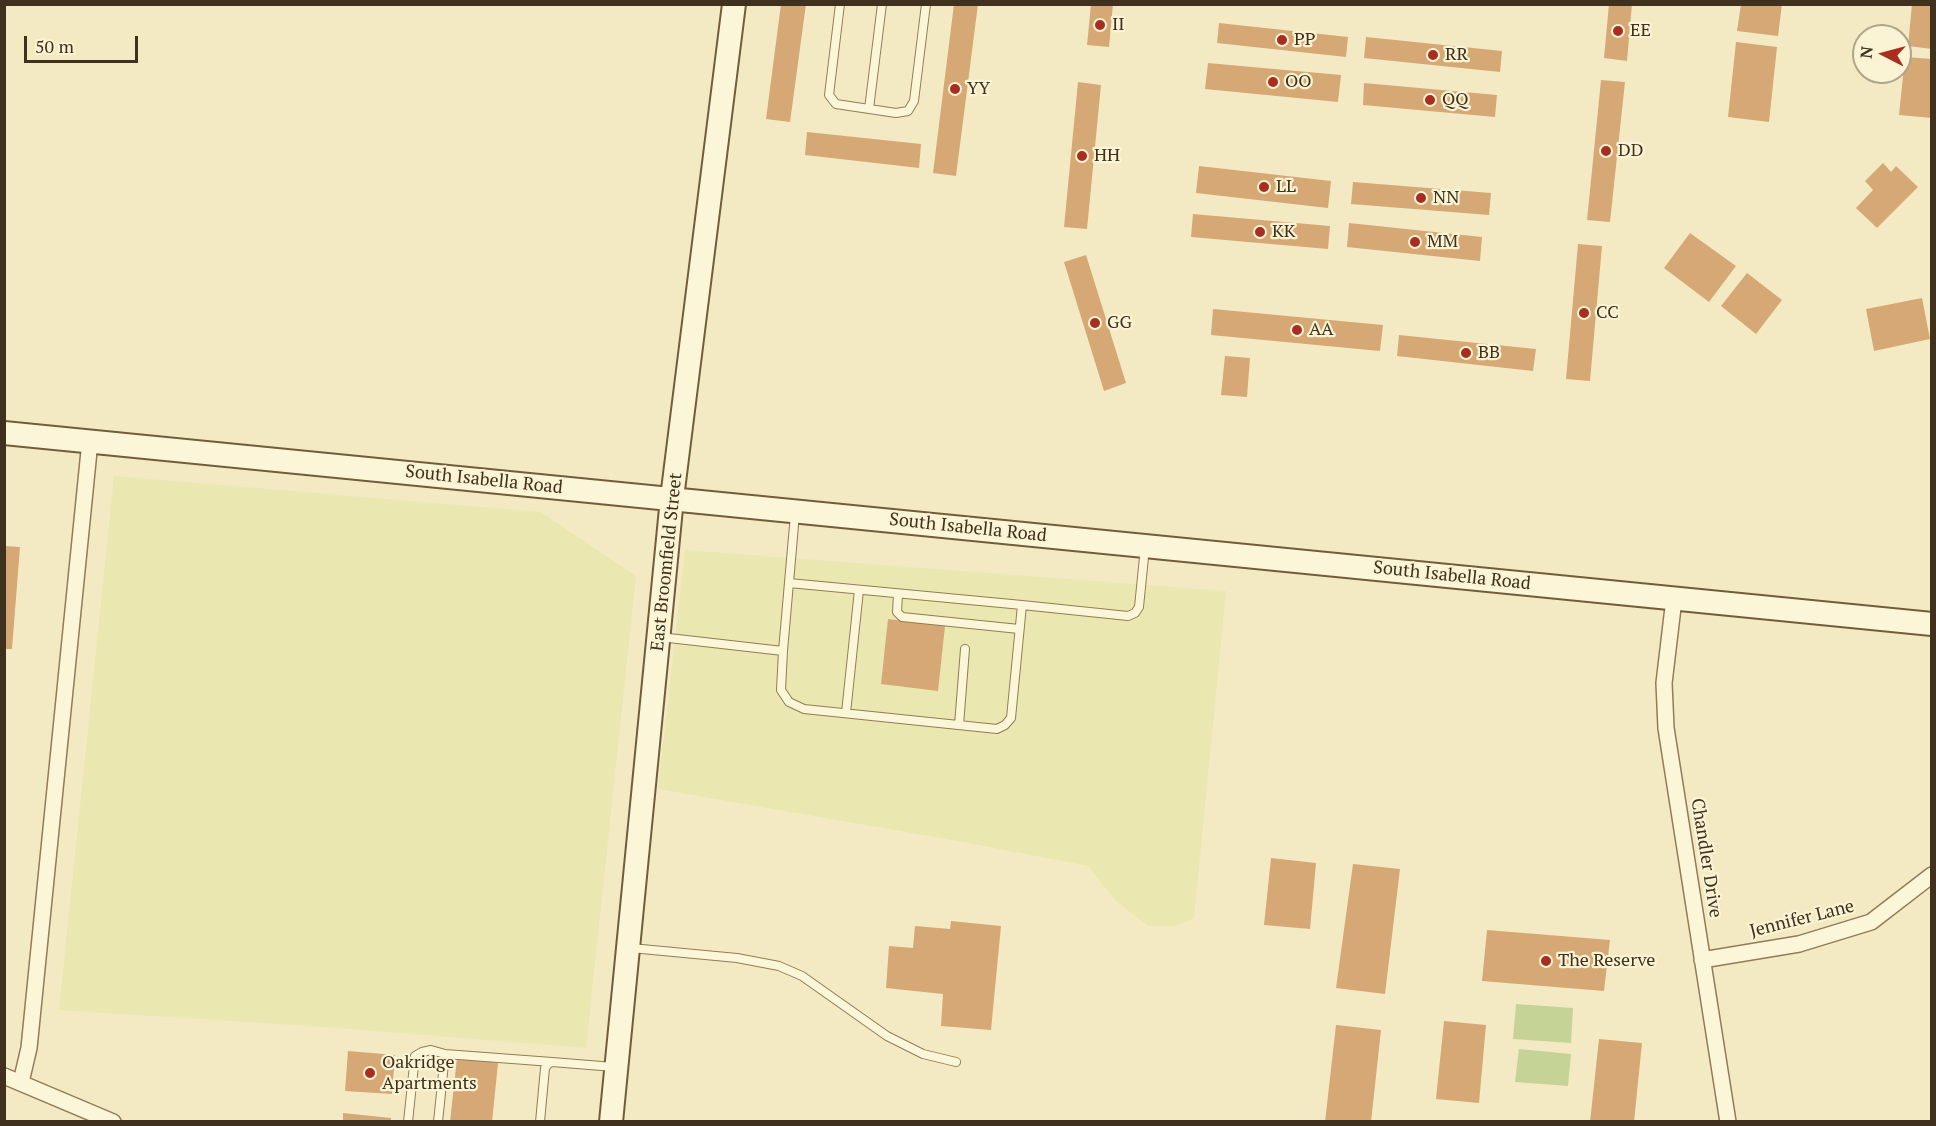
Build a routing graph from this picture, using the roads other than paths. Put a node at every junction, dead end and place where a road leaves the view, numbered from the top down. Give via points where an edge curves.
1 (734, 4) edge
2 (840, 4) edge
3 (882, 4) edge
4 (926, 4) edge
5 (869, 109) junction
6 (4, 433) edge
7 (90, 441) junction
8 (672, 498) junction
9 (795, 511) junction
10 (1145, 546) junction
11 (789, 583) junction
12 (860, 590) junction
13 (898, 594) junction
14 (1674, 599) junction
15 (1022, 605) junction
16 (1932, 624) edge
17 (1019, 629) junction
18 (659, 636) junction
19 (965, 649) dead end
20 (783, 651) junction
21 (846, 713) junction
22 (959, 725) junction
23 (1932, 875) edge
24 (628, 948) junction
25 (1702, 960) junction
26 (445, 1054) junction
27 (552, 1062) junction
28 (956, 1062) dead end
29 (616, 1067) junction
30 (4, 1076) edge
31 (21, 1082) junction
32 (113, 1122) edge
33 (408, 1122) edge
34 (438, 1122) edge
35 (540, 1122) edge
36 (611, 1122) edge
37 (1728, 1122) edge

1 - 8 main road, East Broomfield Street
2 - 5 lane via 829,96 836,104
3 - 5 lane
4 - 5 lane via 914,101 908,111
6 - 7 main road, South Isabella Road
7 - 8 main road, South Isabella Road
7 - 31 street via 29,1048
8 - 9 main road, South Isabella Road
8 - 18 main road, East Broomfield Street
9 - 10 main road, South Isabella Road
9 - 11 lane
10 - 14 main road, South Isabella Road
10 - 15 lane via 1139,607 1135,613 1128,616
11 - 12 lane
11 - 20 lane
12 - 13 lane
12 - 21 lane
13 - 15 lane
13 - 17 lane via 897,612 902,617
14 - 16 main road, South Isabella Road
14 - 25 street, Chandler Drive via 1664,683 1666,729
15 - 17 lane
17 - 22 lane via 1011,718 997,729
18 - 20 lane
18 - 24 main road, East Broomfield Street
19 - 22 lane
20 - 21 lane via 781,690 789,702 804,709
21 - 22 lane
23 - 25 street, Jennifer Lane via 1871,922 1799,944
24 - 28 lane via 779,966 802,975 887,1036 923,1054
24 - 29 main road, East Broomfield Street
25 - 37 street, Chandler Drive
26 - 27 lane
26 - 33 lane via 431,1050 415,1056
26 - 34 lane
27 - 29 lane
27 - 35 lane via 545,1068
29 - 36 main road, East Broomfield Street
30 - 31 street
31 - 32 street

